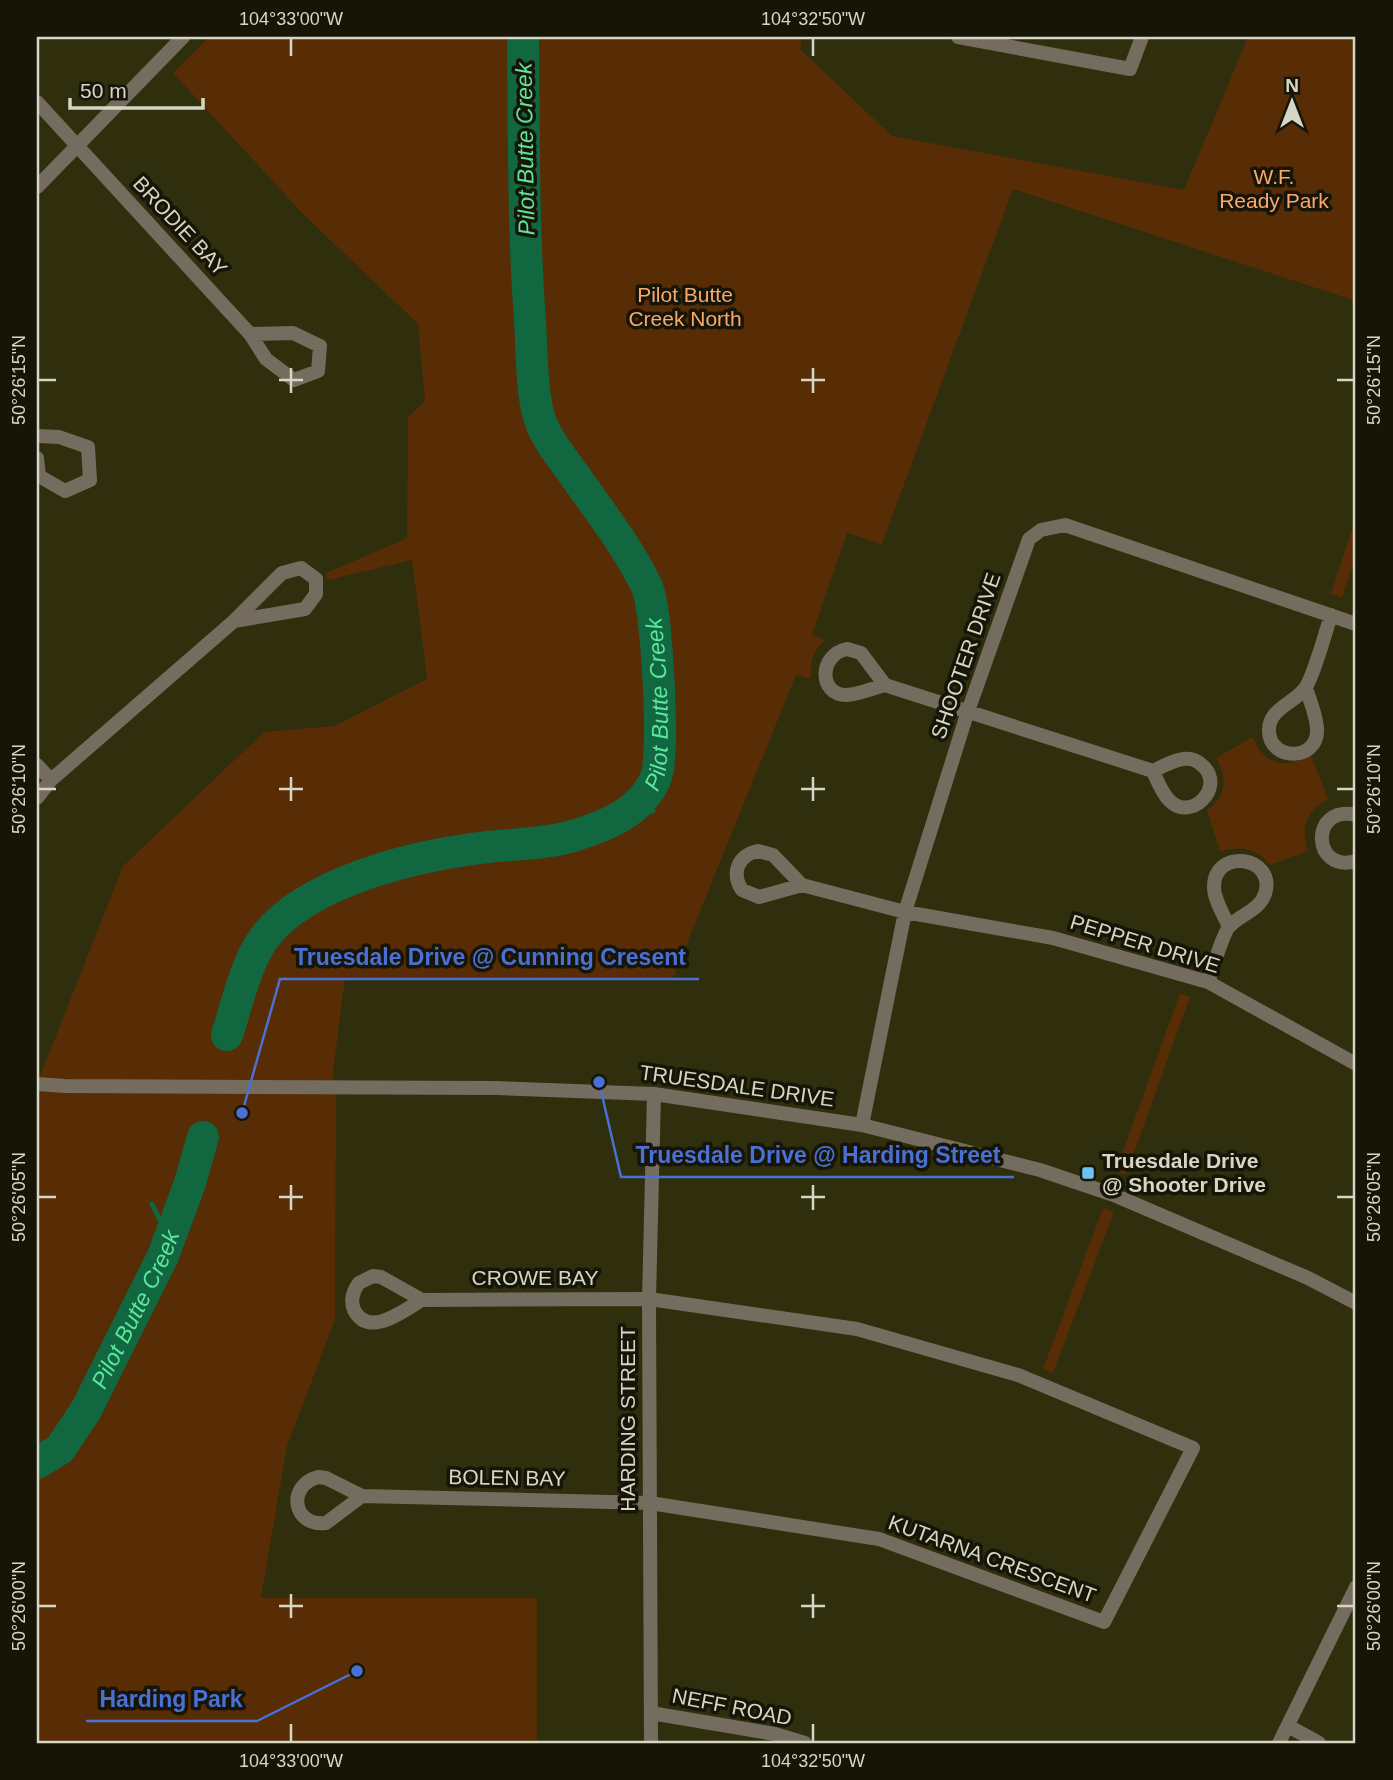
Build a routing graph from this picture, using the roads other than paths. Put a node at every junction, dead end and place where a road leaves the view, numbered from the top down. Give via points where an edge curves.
1 (183, 37) edge
2 (958, 37) edge
3 (1142, 37) edge
4 (37, 102) edge
5 (78, 146) junction
6 (37, 187) edge
7 (250, 334) junction
8 (37, 436) edge
9 (37, 458) edge
10 (1331, 615) junction
11 (234, 621) junction
12 (1356, 624) edge
13 (885, 685) dead end
14 (1306, 688) junction
15 (967, 714) junction
16 (37, 765) edge
17 (1153, 771) dead end
18 (51, 780) junction
19 (37, 798) edge
20 (1356, 815) edge
21 (1356, 861) edge
22 (802, 884) dead end
23 (905, 912) junction
24 (1229, 927) junction
25 (1208, 982) junction
26 (1356, 1064) edge
27 (37, 1084) edge
28 (654, 1094) junction
29 (862, 1125) junction
30 (649, 1299) junction
31 (422, 1300) junction
32 (1356, 1303) edge
33 (362, 1496) dead end
34 (650, 1503) junction
35 (1356, 1587) edge
36 (651, 1713) junction
37 (1288, 1726) junction
38 (651, 1743) edge
39 (805, 1743) edge
40 (1279, 1743) edge
41 (1319, 1743) edge

1 - 5 street
2 - 3 street via 1130,69
4 - 5 street, BRODIE BAY
5 - 6 street
5 - 7 street, BRODIE BAY
7 - 7 street, BRODIE BAY via 266,359 294,380 318,371 320,346 293,333
8 - 9 street via 59,437 88,447 90,480 65,491 40,476
10 - 12 street, SHOOTER DRIVE
10 - 14 street
10 - 15 street, SHOOTER DRIVE via 1088,531 1065,525 1041,530 1028,539
11 - 11 street via 305,609 316,594 316,579 301,568 282,573
11 - 18 street
13 - 15 street
14 - 14 street via 1270,722 1274,746 1287,754 1310,748 1317,734
15 - 17 street
15 - 23 street, SHOOTER DRIVE
16 - 18 street
18 - 19 street
20 - 21 street via 1332,818 1321,839 1334,860
22 - 23 street, PEPPER DRIVE
23 - 25 street, PEPPER DRIVE via 1053,938
23 - 29 street, SHOOTER DRIVE
24 - 24 street via 1257,906 1265,892 1260,869 1245,860 1221,868 1214,884
24 - 25 street
25 - 26 street, PEPPER DRIVE
27 - 28 street, TRUESDALE DRIVE
28 - 29 street, TRUESDALE DRIVE
28 - 30 street, HARDING STREET
29 - 32 street, TRUESDALE DRIVE via 1040,1170 1114,1195
30 - 31 street, CROWE BAY
30 - 34 street, HARDING STREET
30 - 34 street, KUTARNA CRESCENT via 857,1329 1018,1375 1193,1448 1104,1622 878,1539
31 - 31 street, CROWE BAY via 373,1276 359,1283 352,1298 355,1312 374,1323
33 - 34 street, BOLEN BAY
34 - 36 street, HARDING STREET
35 - 37 street
36 - 38 street, HARDING STREET
36 - 39 street, NEFF ROAD
37 - 40 street
37 - 41 street

